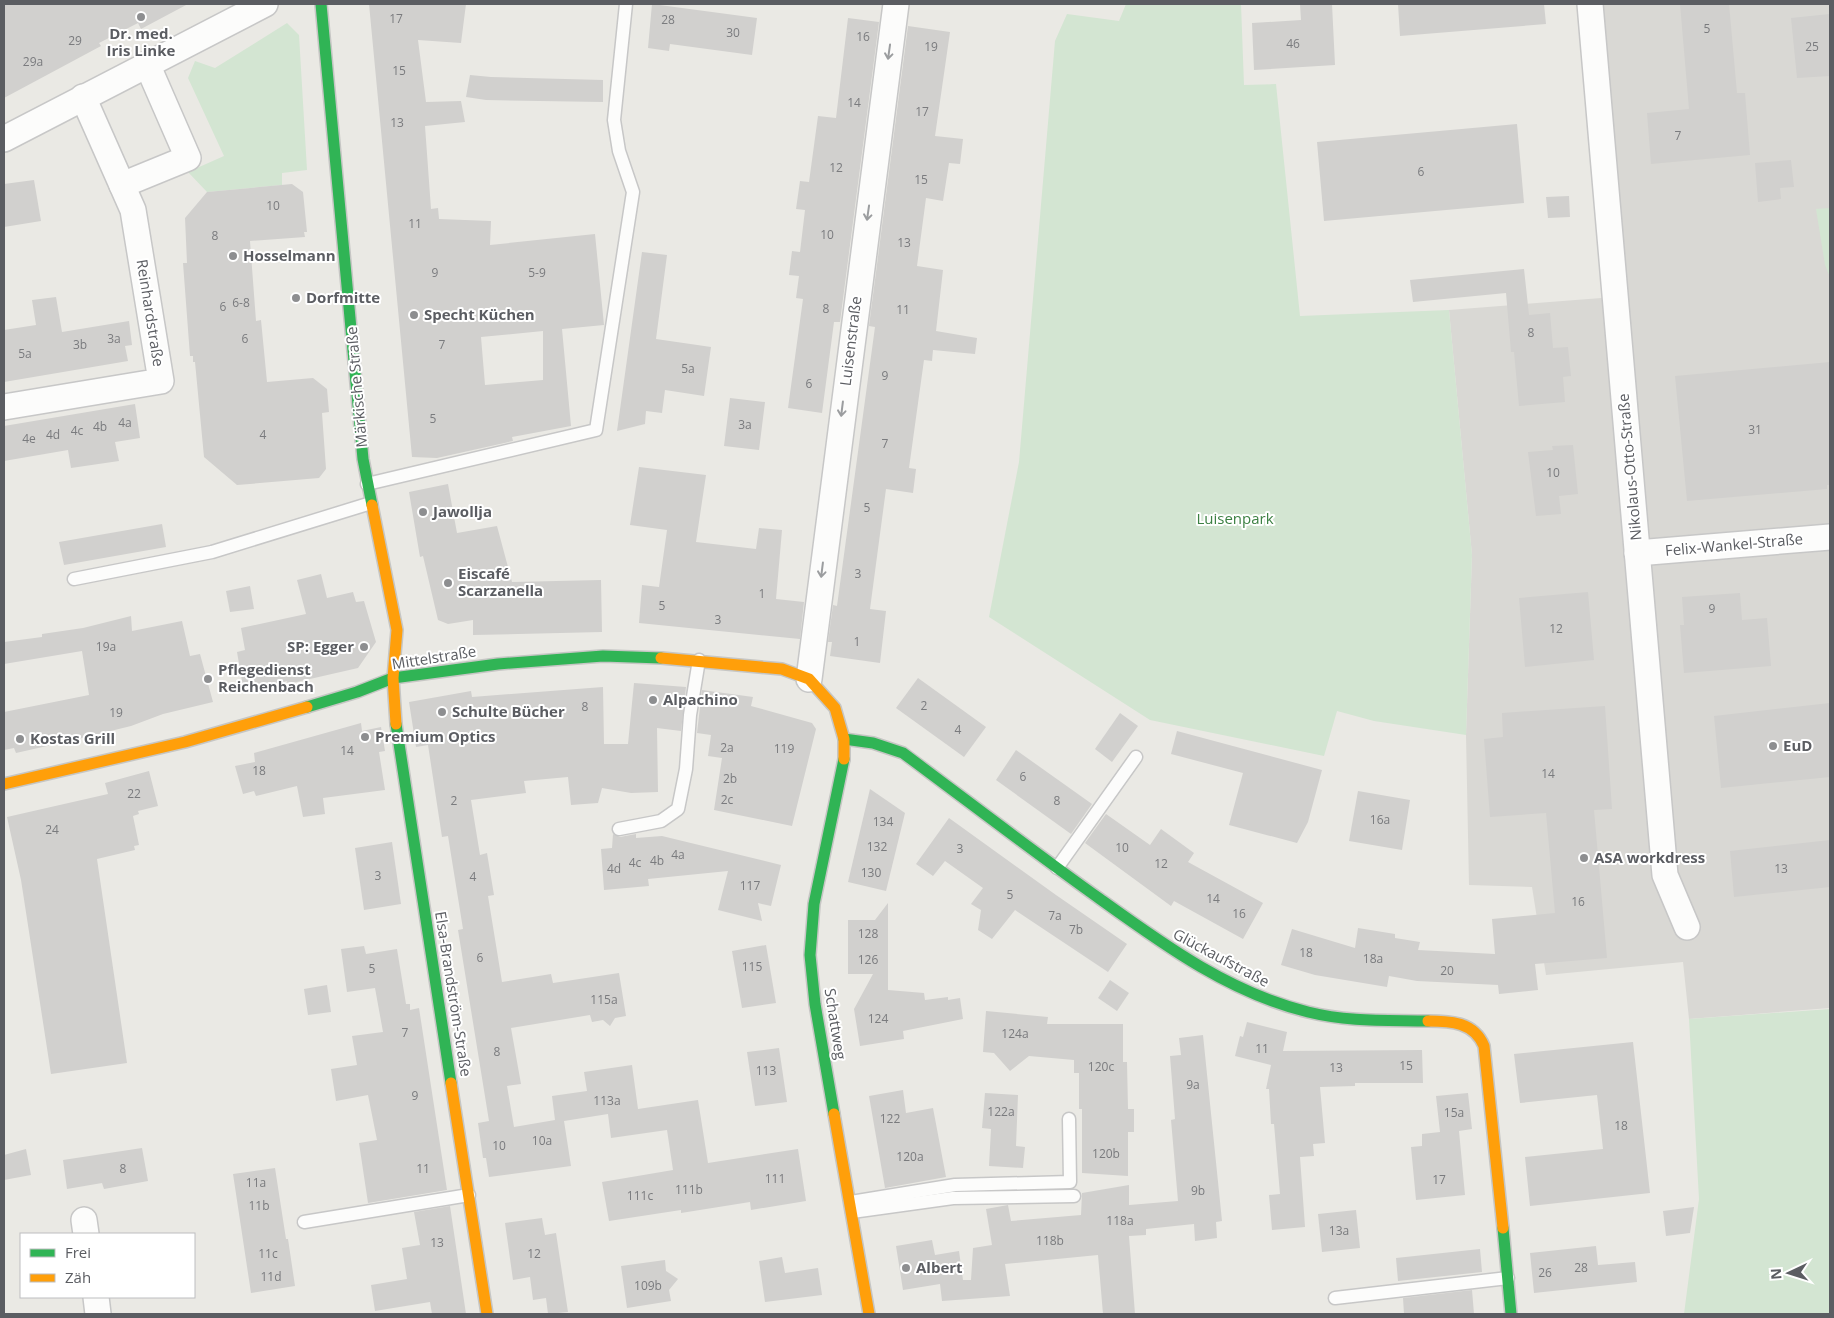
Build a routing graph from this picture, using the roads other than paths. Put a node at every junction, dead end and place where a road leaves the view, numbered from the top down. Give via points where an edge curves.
1 (265, 4) edge
2 (322, 4) edge
3 (626, 4) edge
4 (896, 4) edge
5 (1590, 4) edge
6 (147, 64) junction
7 (83, 97) junction
8 (4, 139) edge
9 (122, 186) junction
10 (4, 407) edge
11 (367, 484) junction
12 (371, 503) junction
13 (1830, 536) edge
14 (1637, 553) junction
15 (74, 579) dead end
16 (699, 660) junction
17 (393, 678) junction
18 (809, 680) junction
19 (844, 739) junction
20 (1136, 757) dead end
21 (4, 784) edge
22 (619, 829) dead end
23 (1057, 868) junction
24 (1687, 927) dead end
25 (1070, 1119) dead end
26 (469, 1195) junction
27 (1074, 1196) dead end
28 (852, 1207) junction
29 (304, 1222) dead end
30 (1508, 1278) junction
31 (96, 1298) edge
32 (1336, 1298) dead end
33 (98, 1314) edge
34 (487, 1314) edge
35 (869, 1314) edge
36 (1512, 1314) edge

1 - 6 street
2 - 11 street, Märkische Straße
3 - 11 lane via 614,120 619,151 633,192 596,430
4 -> 18 street, Luisenstraße
5 - 14 street, Nikolaus-Otto-Straße
6 - 7 street
6 - 9 street via 188,158
7 - 8 street
7 - 9 street, Reinhardstraße
9 - 10 street, Reinhardstraße via 133,210 170,380
11 - 12 street, Märkische Straße
12 - 15 lane via 212,552
12 - 17 street, Märkische Straße via 397,630
13 - 14 street, Felix-Wankel-Straße
14 - 24 street, Nikolaus-Otto-Straße via 1664,875
16 - 17 street, Mittelstraße via 603,656 498,664
16 - 18 street, Mittelstraße via 782,670
16 - 22 lane via 678,809 661,821
17 - 21 street, Mittelstraße via 358,692 185,742
17 - 26 street, Elsa-Brandström-Straße via 394,709
18 - 19 street, Mittelstraße via 835,708
19 - 23 street, Glückaufstraße via 873,743 903,754
19 - 28 street, Schattweg via 844,764 814,904 810,955 815,1004
20 - 23 lane
23 - 30 street, Glückaufstraße via 1178,954 1243,990 1331,1018 1363,1022 1448,1023 1470,1028 1478,1034 1486,1053
25 - 28 lane via 1070,1182 955,1185
26 - 29 lane
26 - 34 street, Elsa-Brandström-Straße
27 - 28 lane via 954,1198
28 - 35 street, Schattweg
30 - 32 lane
30 - 36 street, Glückaufstraße
31 - 33 street

